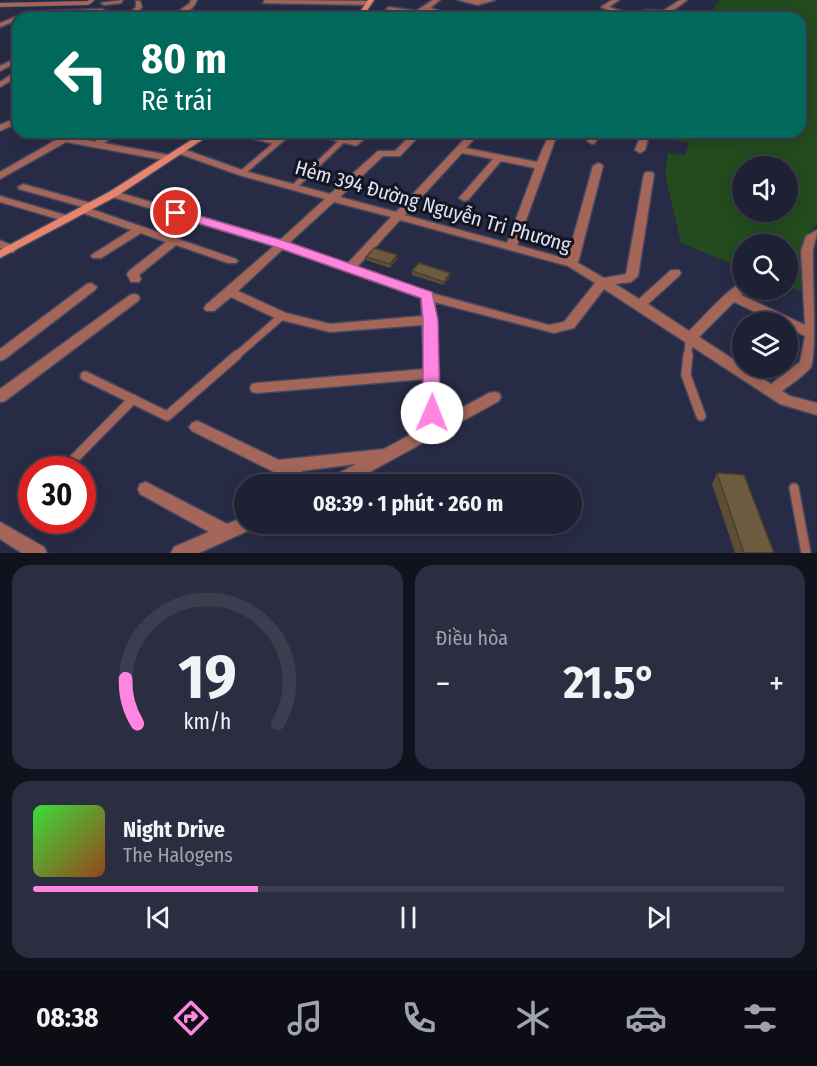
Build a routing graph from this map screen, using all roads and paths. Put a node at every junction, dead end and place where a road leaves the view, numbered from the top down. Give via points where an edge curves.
1 (92, 0) edge
2 (194, 0) edge
3 (437, 0) edge
4 (461, 0) edge
5 (492, 0) edge
6 (616, 0) edge
7 (684, 0) edge
8 (121, 1) edge
9 (138, 1) edge
10 (474, 1) edge
11 (265, 2) dead end
12 (370, 2) edge
13 (104, 3) dead end
14 (0, 5) edge
15 (489, 8) dead end
16 (389, 9) dead end
17 (425, 9) junction
18 (102, 11) dead end
19 (77, 12) edge
20 (181, 12) edge
21 (410, 12) edge
22 (419, 12) edge
23 (436, 12) edge
24 (617, 12) edge
25 (666, 12) edge
26 (4, 64) edge
27 (0, 69) edge
28 (66, 138) joint
29 (84, 138) edge
30 (105, 138) edge
31 (201, 138) edge
32 (260, 138) edge
33 (282, 138) edge
34 (336, 138) edge
35 (362, 138) edge
36 (413, 138) edge
37 (471, 138) edge
38 (552, 138) edge
39 (643, 138) edge
40 (343, 140) junction
41 (79, 141) junction
42 (277, 142) junction
43 (96, 145) junction
44 (460, 150) junction
45 (640, 150) dead end
46 (180, 151) junction
47 (169, 158) junction
48 (499, 158) junction
49 (540, 166) junction
50 (598, 166) dead end
51 (242, 173) junction
52 (649, 174) dead end
53 (0, 176) edge
54 (294, 187) junction
55 (23, 188) dead end
56 (113, 194) junction
57 (334, 197) junction
58 (464, 198) dead end
59 (0, 199) edge
60 (87, 208) junction
61 (401, 216) junction
62 (68, 219) junction
63 (140, 229) junction
64 (817, 233) edge
65 (174, 241) junction
66 (0, 244) edge
67 (280, 244) junction
68 (511, 247) junction
69 (12, 249) junction
70 (0, 255) edge
71 (97, 256) dead end
72 (232, 261) dead end
73 (572, 264) junction
74 (350, 268) junction
75 (675, 273) dead end
76 (135, 279) dead end
77 (603, 282) junction
78 (91, 287) dead end
79 (230, 292) junction
80 (427, 296) junction
81 (732, 297) edge
82 (134, 298) dead end
83 (751, 300) edge
84 (640, 305) junction
85 (210, 308) dead end
86 (282, 316) junction
87 (430, 320) junction
88 (812, 334) junction
89 (689, 339) junction
90 (0, 356) edge
91 (432, 373) junction
92 (85, 376) dead end
93 (257, 388) dead end
94 (772, 391) junction
95 (494, 397) dead end
96 (0, 398) edge
97 (133, 399) junction
98 (817, 409) edge
99 (701, 416) dead end
100 (197, 427) dead end
101 (431, 431) junction
102 (387, 455) junction
103 (77, 456) edge
104 (275, 467) junction
105 (290, 474) edge
106 (352, 474) edge
107 (794, 488) dead end
108 (146, 489) dead end
109 (234, 529) edge
110 (0, 530) edge
111 (225, 532) junction
112 (38, 553) edge
113 (180, 553) edge
114 (806, 553) edge

1 - 14 lane
2 - 20 street
3 - 17 street
4 - 10 street
5 - 10 street
6 - 24 street via 604,8
7 - 25 street
8 - 9 street
8 - 13 street
10 - 15 street
11 - 12 street
16 - 21 street
17 - 22 street
17 - 23 street
18 - 19 street
26 - 27 street
28 - 41 street
28 - 53 street
29 - 41 street
30 - 43 street
31 - 46 main road
32 - 42 lane
33 - 42 lane
34 - 40 lane
35 - 40 lane via 357,143
36 - 57 street via 397,153 381,153
37 - 44 street
38 - 49 street
39 - 45 street
40 - 54 lane
41 - 43 street
42 - 51 lane
43 - 47 street
44 - 48 street
44 - 61 street
46 - 47 main road
46 - 51 street, Hẻm 394 Đường Nguyễn Tri Phương
47 - 56 main road
48 - 49 street
48 - 58 street
49 - 68 street
50 - 73 street
51 - 54 street, Hẻm 394 Đường Nguyễn Tri Phương
52 - 77 street via 632,276
54 - 57 street, Hẻm 394 Đường Nguyễn Tri Phương
55 - 60 street
56 - 60 main road
56 - 67 street
57 - 61 street, Hẻm 394 Đường Nguyễn Tri Phương
57 - 67 street
59 - 62 street
60 - 62 main road
60 - 63 street
61 - 68 street, Hẻm 394 Đường Nguyễn Tri Phương
61 - 74 street
62 - 69 main road
63 - 65 street
63 - 71 street
64 - 88 street via 809,241 807,251
65 - 72 street
65 - 76 street via 133,274
66 - 69 lane
67 - 74 street
67 - 79 street
68 - 73 street, Hẻm 394 Đường Nguyễn Tri Phương
69 - 70 main road
73 - 77 street, Hẻm 394 Đường Nguyễn Tri Phương
74 - 80 street
75 - 84 street
77 - 80 street via 572,323 557,328
77 - 84 street, Hẻm 394 Đường Nguyễn Tri Phương
78 - 90 street
79 - 85 street
79 - 86 street
80 - 87 street
81 - 89 street
82 - 96 street
83 - 88 street
84 - 89 street, Hẻm 394 Đường Nguyễn Tri Phương
86 - 87 street via 330,328
86 - 97 lane via 167,416
87 - 91 street
88 - 94 street via 806,364
89 - 94 street, Hẻm 394 Đường Nguyễn Tri Phương
89 - 99 lane via 686,375
91 - 93 street
91 - 101 street
92 - 97 lane
94 - 98 street, Hẻm 394 Đường Nguyễn Tri Phương via 785,400
95 - 101 street
97 - 103 lane
100 - 104 street
101 - 102 street
102 - 104 street
102 - 106 street
104 - 105 street
107 - 114 lane
108 - 111 street
109 - 111 street
110 - 112 street
111 - 113 street

